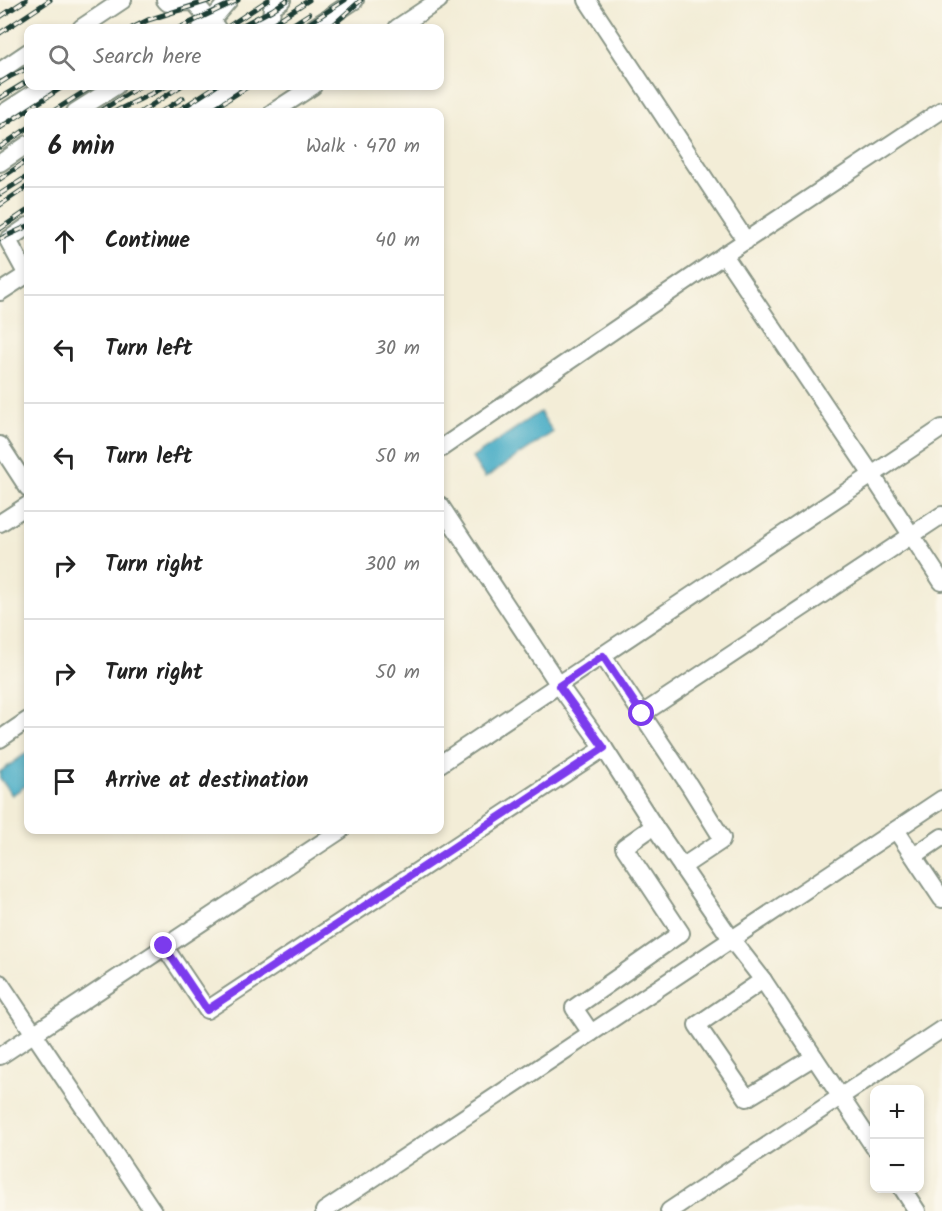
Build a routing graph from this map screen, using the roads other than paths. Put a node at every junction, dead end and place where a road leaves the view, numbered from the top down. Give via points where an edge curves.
1 (123, 0) edge
2 (165, 0) edge
3 (228, 0) edge
4 (282, 0) edge
5 (356, 0) edge
6 (365, 0) edge
7 (439, 0) edge
8 (587, 0) edge
9 (87, 24) edge
10 (209, 24) edge
11 (211, 24) edge
12 (263, 24) edge
13 (320, 24) edge
14 (403, 24) edge
15 (24, 55) edge
16 (0, 71) edge
17 (39, 90) edge
18 (102, 90) edge
19 (225, 90) edge
20 (307, 90) edge
21 (80, 108) edge
22 (198, 108) edge
23 (279, 108) edge
24 (942, 110) edge
25 (0, 115) edge
26 (24, 147) edge
27 (0, 163) edge
28 (24, 229) edge
29 (746, 241) junction
30 (724, 255) junction
31 (24, 267) edge
32 (24, 277) edge
33 (0, 292) edge
34 (942, 428) edge
35 (0, 445) edge
36 (444, 446) edge
37 (872, 474) junction
38 (24, 482) edge
39 (24, 508) edge
40 (444, 511) edge
41 (942, 515) edge
42 (0, 524) edge
43 (912, 535) junction
44 (942, 582) edge
45 (603, 656) junction
46 (559, 686) junction
47 (642, 714) junction
48 (24, 723) edge
49 (0, 739) edge
50 (604, 748) junction
51 (444, 761) edge
52 (942, 799) edge
53 (654, 826) junction
54 (896, 830) junction
55 (335, 834) edge
56 (942, 837) edge
57 (914, 856) junction
58 (682, 867) junction
59 (942, 899) edge
60 (732, 940) junction
61 (164, 946) junction
62 (763, 980) junction
63 (0, 983) edge
64 (942, 1029) edge
65 (591, 1033) junction
66 (34, 1034) junction
67 (0, 1056) edge
68 (814, 1057) junction
69 (840, 1096) junction
70 (870, 1142) edge
71 (905, 1193) edge
72 (153, 1211) edge
73 (324, 1211) edge
74 (669, 1211) edge
75 (917, 1211) edge

1 - 9 lane
2 - 10 lane via 194,2
3 - 11 lane
4 - 12 lane via 272,7 272,19
5 - 6 lane
5 - 13 lane
7 - 14 lane
8 - 29 lane
15 - 16 lane
17 - 25 lane
18 - 21 lane
19 - 22 lane
20 - 23 lane
24 - 29 lane
26 - 27 lane
28 - 31 lane via 8,240
29 - 30 lane
30 - 36 lane
30 - 37 lane
32 - 33 lane
34 - 37 lane
35 - 38 lane
37 - 43 lane
37 - 45 lane
39 - 42 lane
40 - 46 lane
41 - 43 lane
43 - 44 lane
43 - 47 lane
45 - 46 lane
45 - 47 lane
46 - 50 lane
46 - 51 lane
47 - 58 lane via 722,838
48 - 49 lane
50 - 53 lane
50 - 61 lane via 207,1010
52 - 54 lane
53 - 58 lane
53 - 65 lane via 624,847 681,933 574,1008
54 - 57 lane
54 - 60 lane
55 - 61 lane
56 - 57 lane
57 - 59 lane
58 - 60 lane
60 - 62 lane
60 - 65 lane
61 - 66 lane
62 - 68 lane
62 - 68 lane via 697,1025 747,1098
63 - 66 lane
64 - 69 lane
65 - 73 lane
66 - 67 lane
66 - 72 lane
68 - 69 lane
69 - 70 lane
69 - 74 lane
71 - 75 lane

